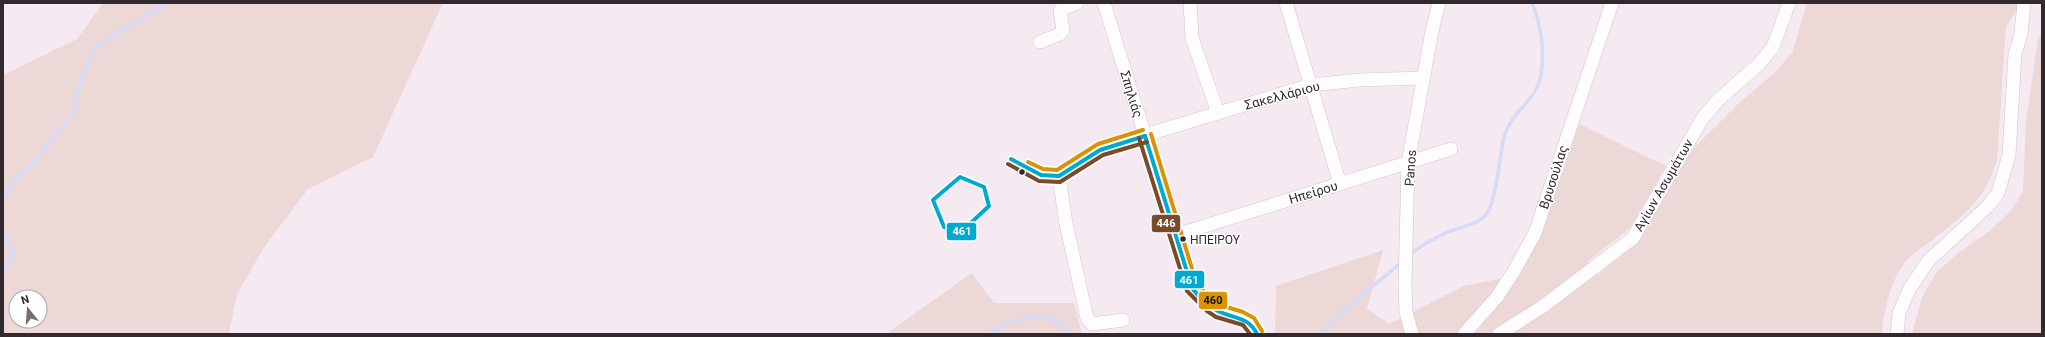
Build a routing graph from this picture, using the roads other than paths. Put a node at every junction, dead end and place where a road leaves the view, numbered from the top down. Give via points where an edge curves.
1 (1077, 3) edge
2 (1104, 3) edge
3 (1190, 3) edge
4 (1286, 3) edge
5 (1439, 3) edge
6 (1612, 3) edge
7 (1789, 3) edge
8 (2024, 3) edge
9 (1040, 42) dead end
10 (1424, 78) junction
11 (1311, 85) junction
12 (1218, 113) junction
13 (1145, 136) junction
14 (1451, 149) dead end
15 (1408, 163) junction
16 (1340, 184) junction
17 (1176, 235) junction
18 (1123, 320) dead end
19 (1257, 334) edge
20 (1412, 334) edge
21 (1464, 334) edge
22 (1499, 334) edge
23 (1897, 334) edge

1 - 9 street via 1060,10 1063,23 1060,34
2 - 13 street, Σπηλιάς
3 - 12 street via 1192,38
4 - 11 street
5 - 10 street, Panos
6 - 21 street, Βρυσούλας via 1535,233 1497,297
7 - 22 street, Αγίων Ασωμάτων via 1773,47 1702,119 1633,238 1542,307
8 - 23 street via 2021,34 2015,54 2009,155 1998,193 1929,260 1910,288 1899,313
10 - 11 street, Σακελλάριου via 1359,80
10 - 15 street, Panos
11 - 12 street, Σακελλάριου
11 - 16 street
12 - 13 street, Σακελλάριου
13 - 17 street, Σπηλιάς
13 - 18 street, Σακελλάριου via 1100,150 1056,177 1087,318 1092,324
14 - 15 street, Ηπείρου
15 - 16 street, Ηπείρου
15 - 20 street, Panos via 1407,244 1404,270 1406,312
16 - 17 street, Ηπείρου
17 - 19 street, Σπηλιάς via 1192,288 1199,297 1219,312 1246,319

